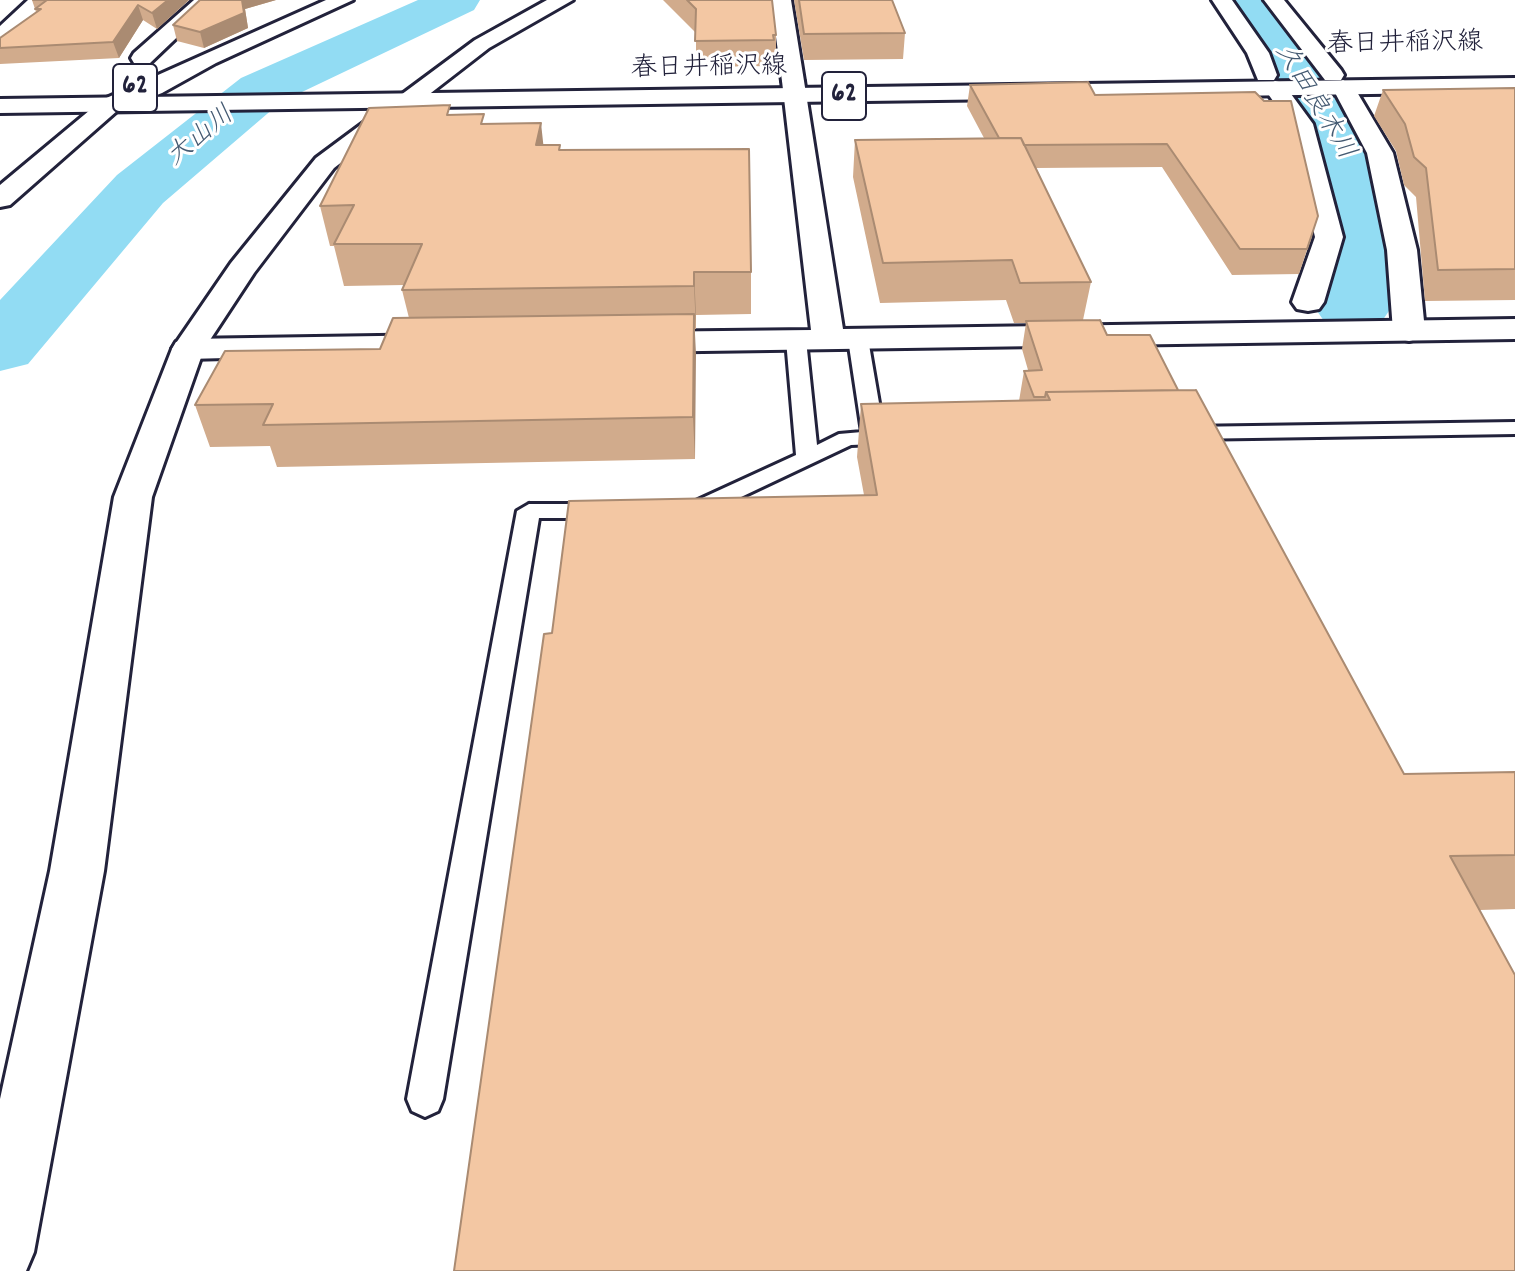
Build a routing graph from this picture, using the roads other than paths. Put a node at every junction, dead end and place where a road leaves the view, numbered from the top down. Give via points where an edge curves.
1 (39, 0) edge
2 (206, 0) edge
3 (343, 0) edge
4 (563, 0) edge
5 (781, 0) edge
6 (1222, 0) edge
7 (1274, 0) edge
8 (0, 38) edge
9 (142, 58) dead end
10 (1515, 73) edge
11 (1333, 81) junction
12 (1274, 82) junction
13 (431, 85) junction
14 (1515, 85) edge
15 (154, 88) junction
16 (794, 89) junction
17 (0, 90) edge
18 (197, 95) junction
19 (59, 98) junction
20 (407, 102) junction
21 (110, 105) junction
22 (0, 106) edge
23 (0, 199) edge
24 (1308, 302) dead end
25 (1515, 329) edge
26 (1409, 331) junction
27 (843, 339) junction
28 (796, 340) junction
29 (604, 342) edge
30 (476, 344) edge
31 (188, 349) junction
32 (1515, 428) edge
33 (1156, 434) edge
34 (921, 437) edge
35 (874, 438) junction
36 (807, 458) junction
37 (670, 510) edge
38 (623, 511) edge
39 (425, 1099) dead end
40 (0, 1252) edge

1 - 8 street
2 - 9 street
3 - 15 street via 208,58
4 - 13 street via 515,23
5 - 16 street
6 - 12 street
7 - 11 street
10 - 11 street, 春日井稲沢線 / 62
11 - 12 street, 春日井稲沢線 / 62
11 - 14 street, 春日井稲沢線 / 62
11 - 26 street via 1380,153 1402,250
12 - 16 street, 春日井稲沢線 / 62
12 - 24 street via 1301,124 1329,237
13 - 16 street, 春日井稲沢線 / 62
13 - 18 street, 春日井稲沢線 / 62
13 - 20 street
15 - 18 street, 春日井稲沢線 / 62
15 - 19 street, 春日井稲沢線 / 62
15 - 21 street
16 - 20 street, 春日井稲沢線 / 62
16 - 27 street
17 - 19 street, 春日井稲沢線 / 62
18 - 20 street, 春日井稲沢線 / 62
18 - 21 street, 春日井稲沢線 / 62
19 - 21 street, 春日井稲沢線 / 62
19 - 22 street, 春日井稲沢線 / 62
20 - 31 street via 325,163
21 - 23 street
25 - 26 street
26 - 27 street
27 - 28 street
27 - 35 lane
28 - 29 street
28 - 36 lane
30 - 31 street
31 - 40 street via 133,497 77,871
32 - 33 lane
34 - 35 lane
35 - 36 lane via 847,439
36 - 37 lane via 701,510
38 - 39 lane via 529,511

